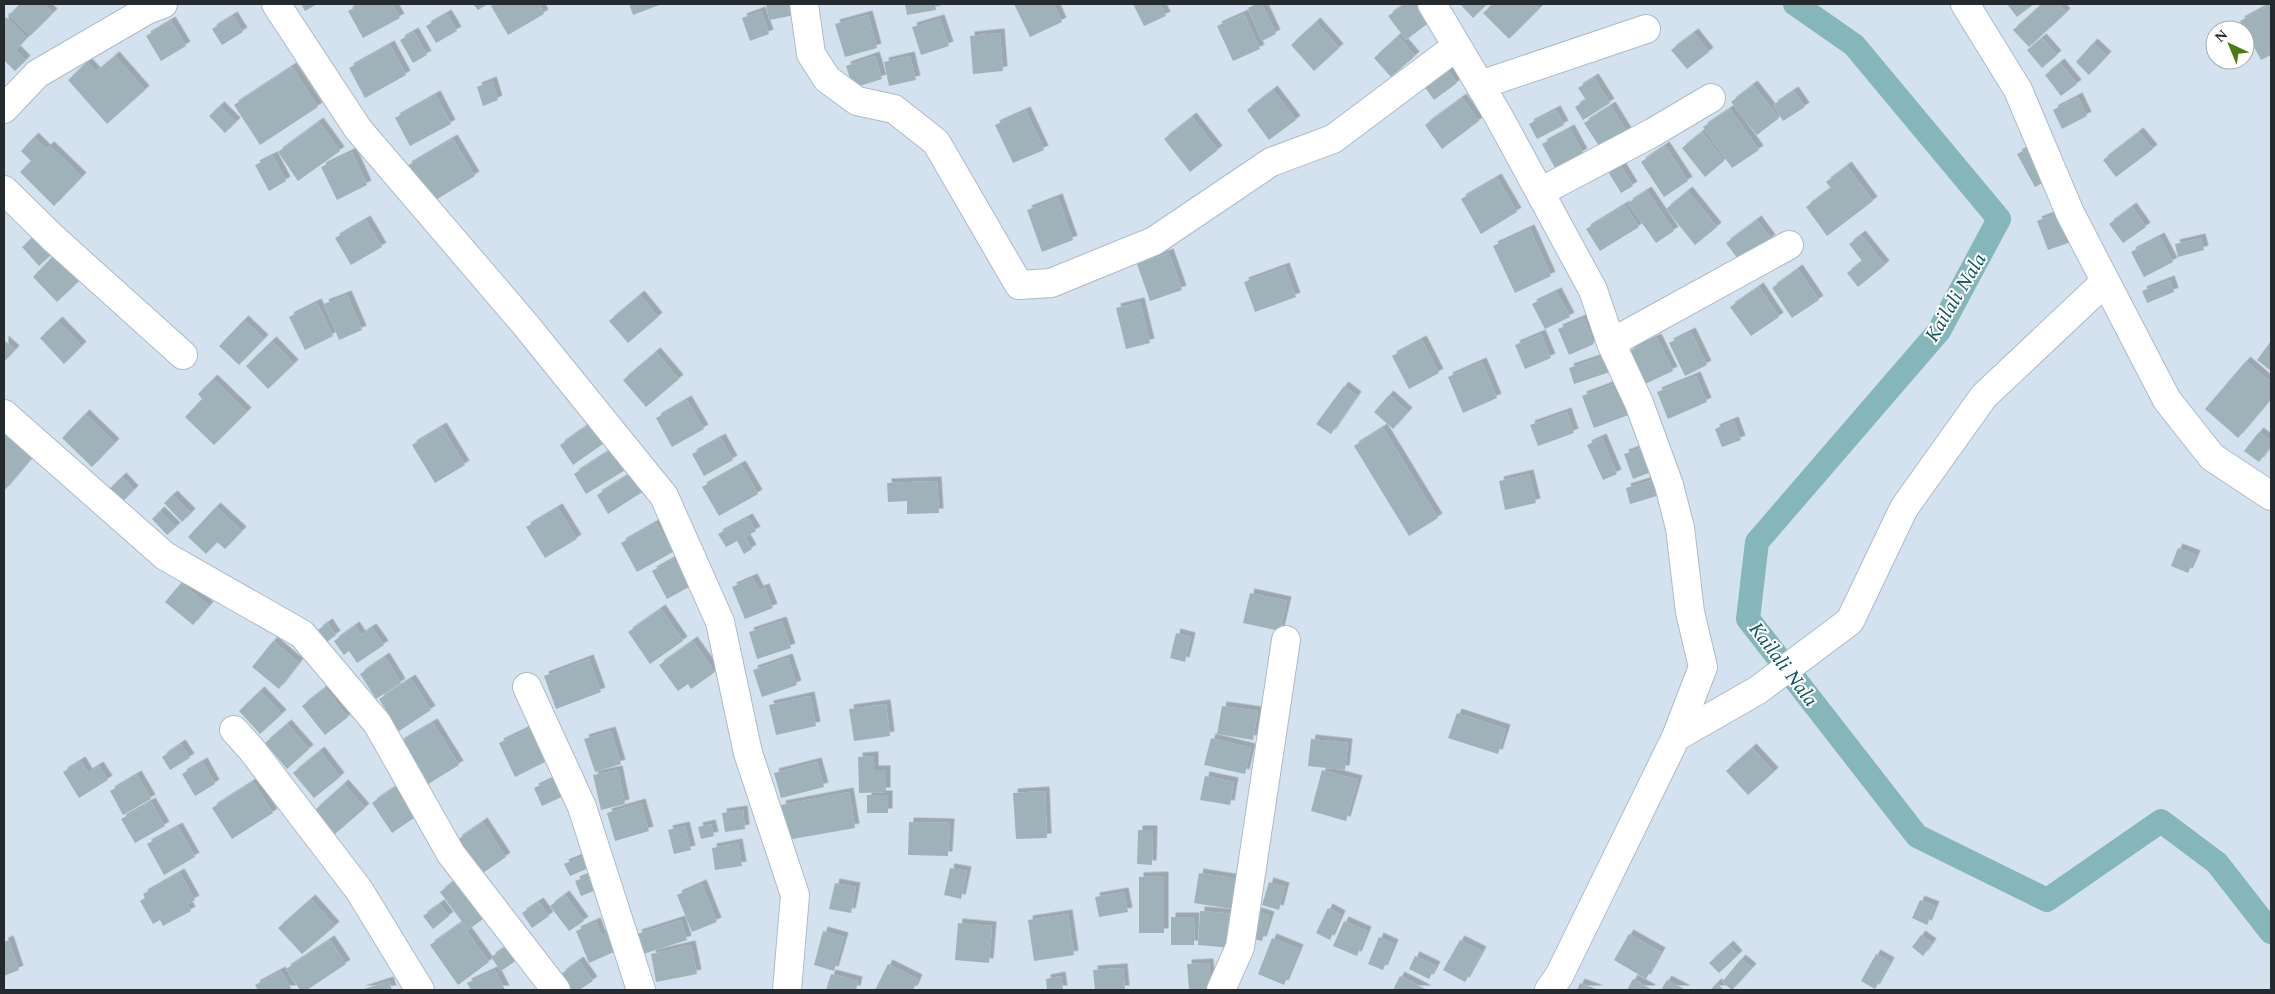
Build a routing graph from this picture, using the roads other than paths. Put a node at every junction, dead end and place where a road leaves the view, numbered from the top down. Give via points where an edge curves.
1 (162, 4) edge
2 (276, 4) edge
3 (804, 4) edge
4 (1432, 4) edge
5 (1965, 4) edge
6 (1646, 30) dead end
7 (1457, 46) junction
8 (1480, 85) junction
9 (1710, 98) dead end
10 (4, 109) edge
11 (4, 190) edge
12 (1540, 192) junction
13 (1789, 245) dead end
14 (2105, 282) junction
15 (1611, 343) junction
16 (183, 355) dead end
17 (4, 414) edge
18 (2271, 496) edge
19 (1286, 640) dead end
20 (527, 687) dead end
21 (234, 730) dead end
22 (1676, 737) junction
23 (420, 990) edge
24 (556, 990) edge
25 (641, 990) edge
26 (787, 990) edge
27 (1221, 990) edge
28 (1549, 990) edge

1 - 10 street via 37,74
2 - 26 street via 358,129 524,322 664,496 720,622 748,753 795,895
3 - 7 street via 811,54 827,79 857,101 894,109 936,142 1018,285 1051,283 1154,241 1271,162 1333,138
4 - 7 street
5 - 14 street via 2018,90 2070,213
6 - 8 street
7 - 8 street
8 - 12 street
9 - 12 street via 1652,133
11 - 16 street
12 - 15 street via 1593,290
13 - 15 street
14 - 18 street via 2167,400 2212,457
14 - 22 street via 1984,396 1904,508 1850,621 1758,690
15 - 22 street via 1639,403 1669,485 1680,528 1690,612 1703,667
17 - 24 street via 165,556 302,634 377,723 451,854
19 - 27 street via 1240,947
20 - 25 street via 582,807
21 - 23 street via 359,890
22 - 28 street via 1559,976

